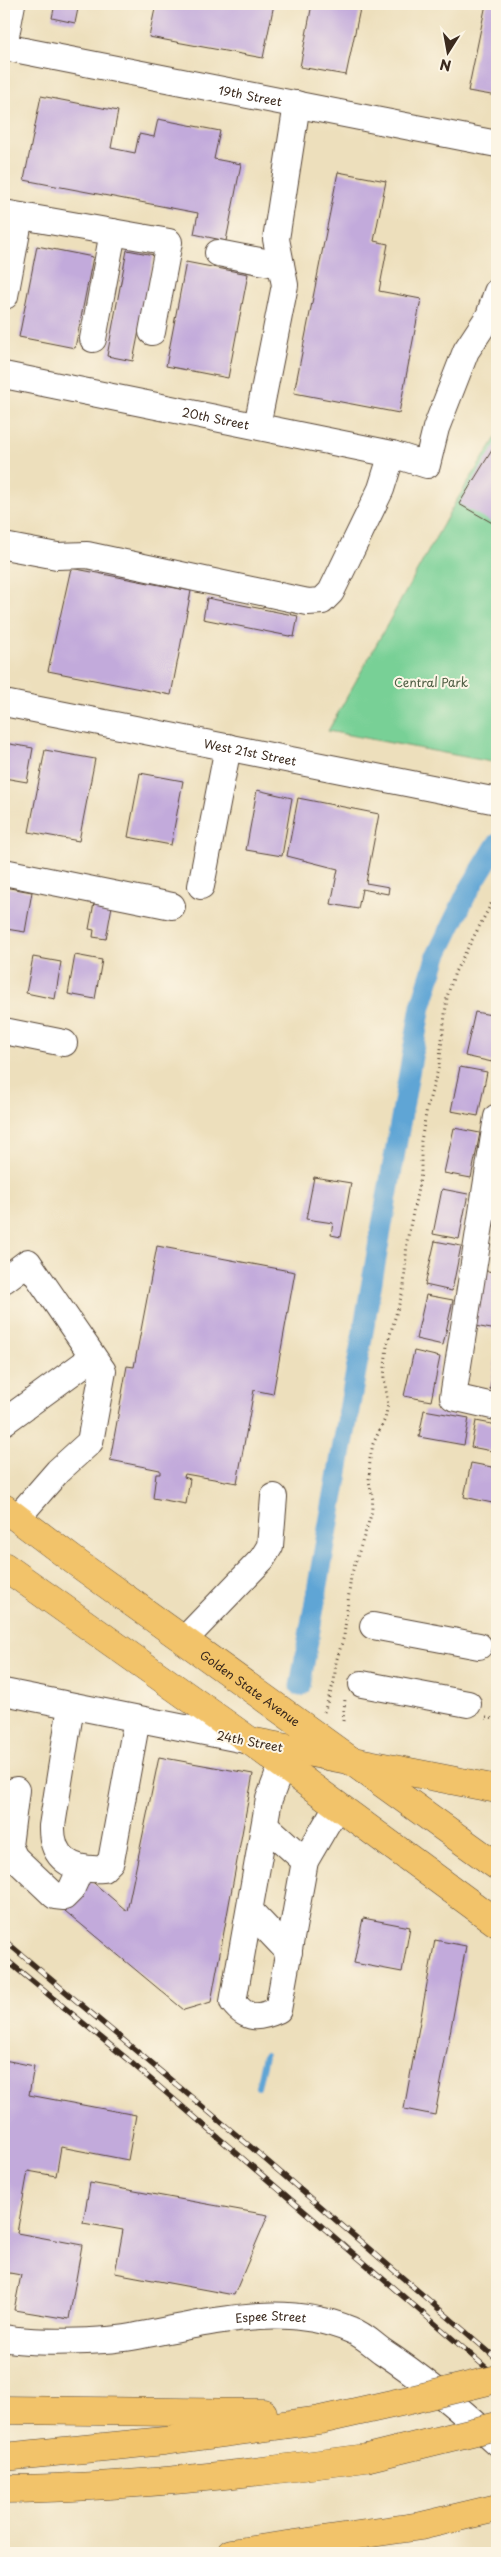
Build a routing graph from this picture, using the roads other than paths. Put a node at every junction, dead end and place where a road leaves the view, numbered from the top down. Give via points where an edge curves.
1 (12, 4) edge
2 (4, 46) edge
3 (297, 104) junction
4 (497, 144) edge
5 (12, 214) edge
6 (114, 232) junction
7 (218, 253) dead end
8 (281, 266) junction
9 (497, 292) edge
10 (4, 298) edge
11 (152, 332) dead end
12 (93, 339) dead end
13 (4, 375) edge
14 (257, 426) junction
15 (392, 454) junction
16 (4, 546) edge
17 (4, 703) edge
18 (228, 747) junction
19 (491, 799) edge
20 (4, 872) edge
21 (201, 886) dead end
22 (172, 906) dead end
23 (4, 1031) edge
24 (64, 1043) dead end
25 (497, 1117) edge
26 (486, 1258) edge
27 (4, 1280) edge
28 (93, 1357) junction
29 (497, 1407) edge
30 (4, 1422) edge
31 (274, 1497) dead end
32 (10, 1513) edge
33 (4, 1566) edge
34 (373, 1626) dead end
35 (184, 1640) junction
36 (479, 1646) dead end
37 (347, 1687) road end
38 (4, 1692) edge
39 (468, 1704) dead end
40 (71, 1706) junction
41 (137, 1719) junction
42 (250, 1741) junction
43 (350, 1761) junction
44 (282, 1765) junction
45 (10, 1789) edge
46 (497, 1789) edge
47 (56, 1799) junction
48 (337, 1806) junction
49 (265, 1825) junction
50 (305, 1860) junction
51 (497, 1866) edge
52 (81, 1868) junction
53 (250, 1911) junction
54 (497, 1923) edge
55 (289, 1952) junction
56 (4, 2338) edge
57 (497, 2379) edge
58 (4, 2410) edge
59 (319, 2415) junction
60 (497, 2426) edge
61 (497, 2443) edge
62 (4, 2457) edge
63 (4, 2489) edge
64 (497, 2508) edge
65 (231, 2553) edge

1 - 2 street
2 - 3 street, 19th Street
3 - 4 street, 19th Street
3 - 8 street via 276,239
5 - 6 street
5 - 10 street
6 - 11 street via 169,242
6 - 12 street
7 - 8 street
8 - 14 street via 285,285
9 - 15 street, 20th Street via 489,316 466,351 436,428 426,465
13 - 14 street, 20th Street
14 - 15 street, 20th Street
15 - 16 street via 381,489 322,602 308,602 87,554 57,556
17 - 18 street, West 21st Street
18 - 19 street, West 21st Street
18 - 21 street
20 - 22 street
23 - 24 street
25 - 26 street
26 - 29 street via 452,1397
27 - 28 street via 28,1262
28 - 30 street
28 - 32 street via 104,1372 90,1442
31 - 35 street via 270,1546 262,1560
32 - 35 main road, Golden State Avenue
33 - 42 main road
34 - 36 street
35 - 43 main road, Golden State Avenue
37 - 39 street
38 - 40 street, 24th Street
40 - 41 street, 24th Street
40 - 47 street
41 - 42 street, 24th Street
41 - 52 street via 111,1861 103,1869
42 - 43 main road, 24th Street
42 - 44 main road
43 - 46 main road, 24th Street
43 - 51 main road, Golden State Avenue
44 - 48 main road
44 - 49 street via 269,1799
45 - 47 street
45 - 52 street via 9,1846 14,1858 55,1896 64,1896 71,1890
47 - 52 street via 52,1841 57,1854
48 - 50 street
48 - 54 main road
49 - 50 street
49 - 53 street
50 - 55 street
53 - 55 street
53 - 55 street via 233,2002 241,2012 265,2016 278,2010
56 - 61 street, Espee Street via 73,2340 129,2337 245,2315 299,2315 352,2330 466,2414
57 - 59 main road, bridge via 414,2399
58 - 59 main road
59 - 62 main road via 164,2441
60 - 63 main road, bridge via 366,2458 234,2476
64 - 65 main road via 421,2526

